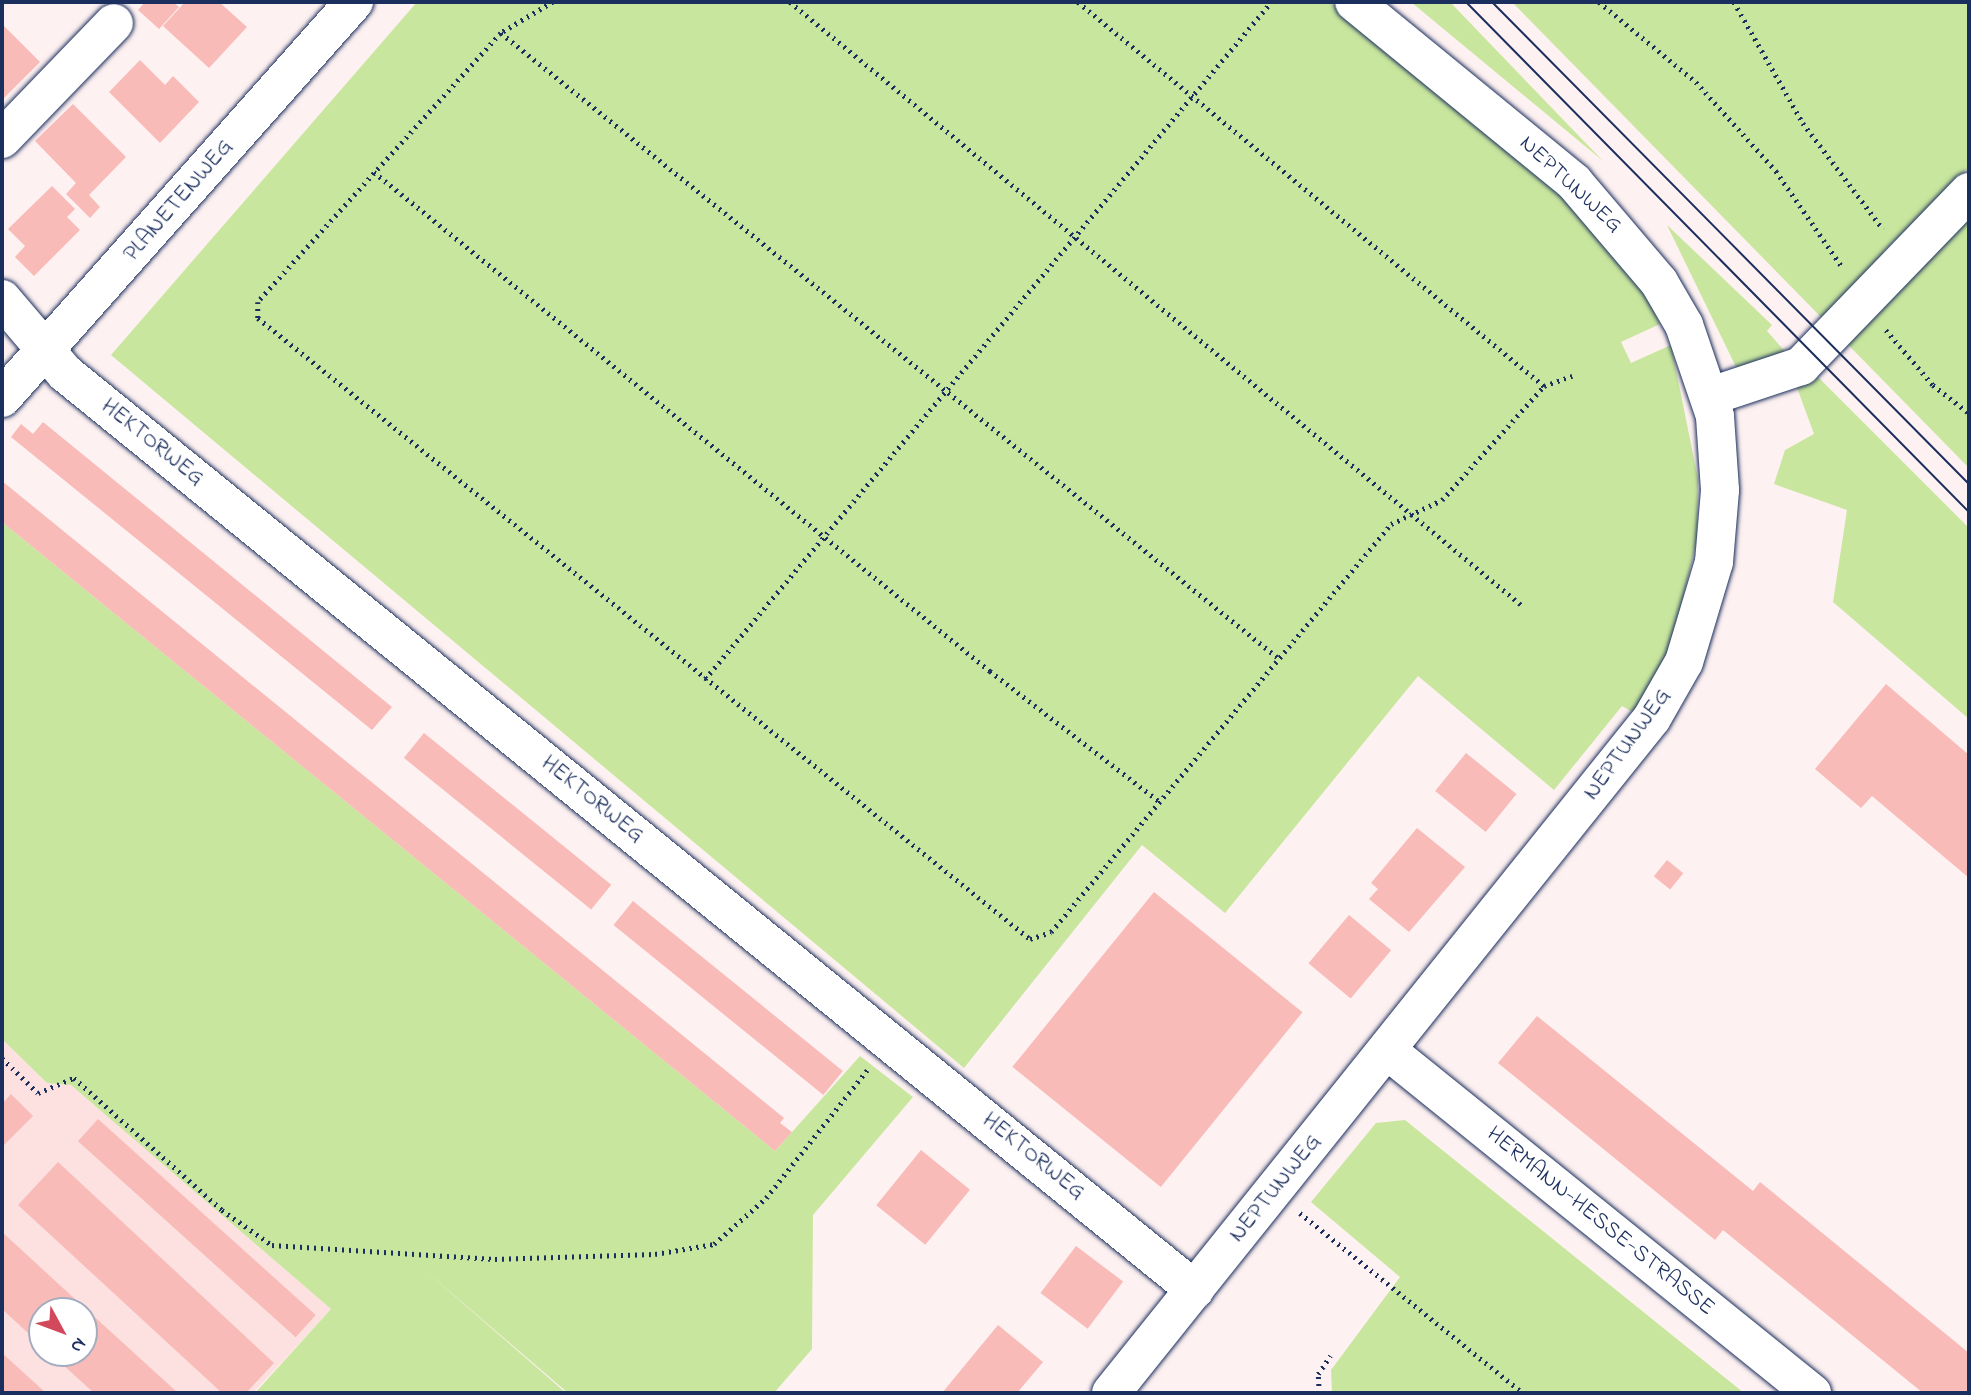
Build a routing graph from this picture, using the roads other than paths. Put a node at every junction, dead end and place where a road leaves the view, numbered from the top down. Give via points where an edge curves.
1 (354, 2) edge
2 (1354, 2) edge
3 (114, 23) dead end
4 (2, 139) edge
5 (1969, 192) edge
6 (2, 299) edge
7 (49, 348) junction
8 (1711, 396) junction
9 (2, 398) edge
10 (1388, 1051) junction
11 (1195, 1290) junction
12 (1111, 1393) edge
13 (1812, 1393) edge

1 - 7 street, PLANETENWEG
2 - 8 street, NEPTUNWEG via 1555,165 1610,219 1672,303
3 - 4 street
5 - 8 street via 1792,372
6 - 7 street, HEKTORWEG
7 - 9 street, PLANETENWEG
7 - 11 street, HEKTORWEG via 65,373
8 - 10 street, NEPTUNWEG via 1720,452 1717,544 1696,630 1670,692
10 - 11 street, NEPTUNWEG
10 - 13 street, HERMANN-HESSE-STRASSE
11 - 12 street, NEPTUNWEG

